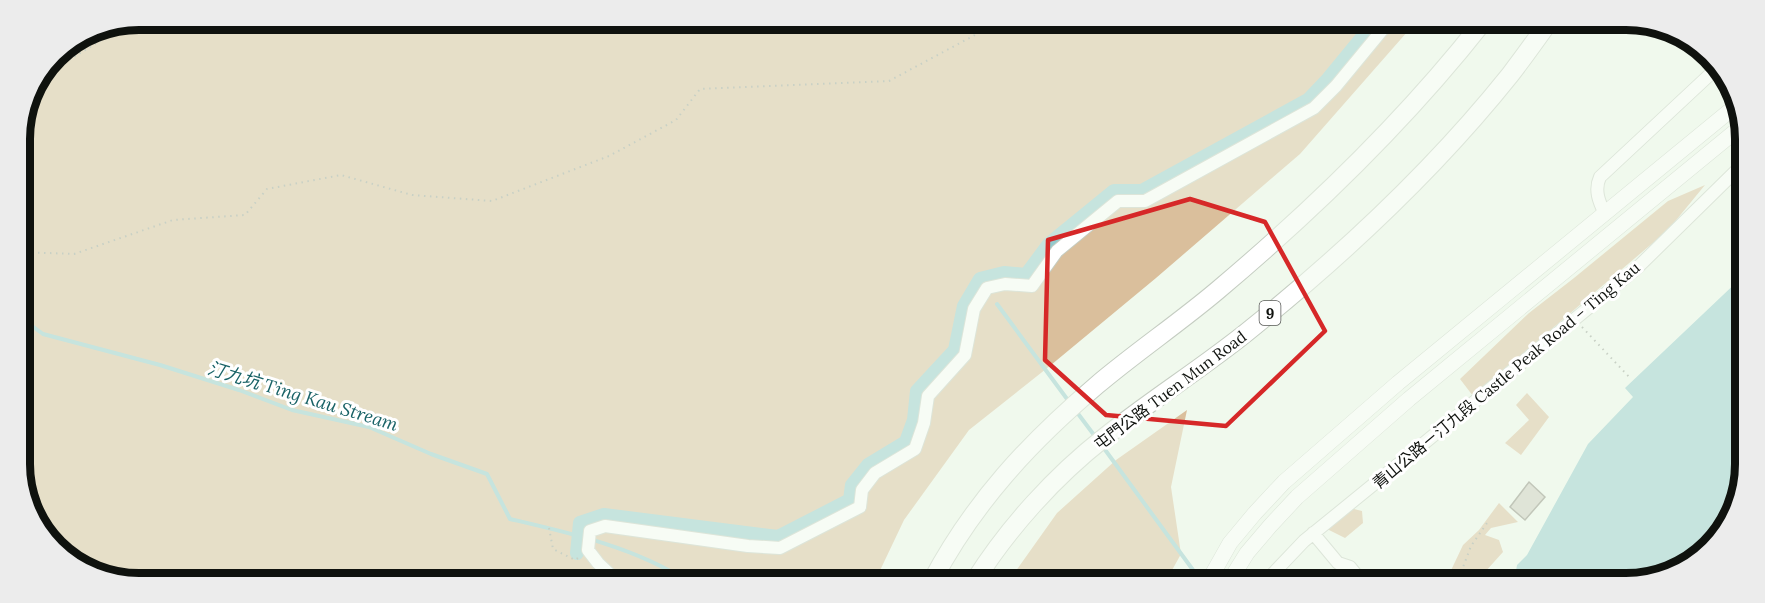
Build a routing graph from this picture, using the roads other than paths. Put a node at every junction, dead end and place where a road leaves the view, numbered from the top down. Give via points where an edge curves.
1 (1382, 30) edge
2 (1476, 30) edge
3 (1543, 30) edge
4 (1712, 72) edge
5 (1731, 111) edge
6 (1735, 132) edge
7 (1735, 172) edge
8 (1605, 214) junction
9 (1313, 533) junction
10 (609, 573) edge
11 (936, 573) edge
12 (980, 573) edge
13 (1213, 573) edge
14 (1235, 573) edge
15 (1274, 573) edge
16 (1355, 573) edge

1 - 10 street via 1314,108 1145,201 1118,201 1057,251 1032,286 1005,284 987,288 974,309 965,355 928,396 915,449 875,473 862,490 860,507 780,548 605,526 590,531 588,550
2 - 11 highway via 1396,123 1301,216 1216,291 1099,384 1023,454 972,515
3 - 12 highway, 屯門公路 Tuen Mun Road / 9 via 1472,119 1380,216 1254,327 1104,437 1010,530
4 - 8 street via 1600,177 1597,195
5 - 8 main road
6 - 14 main road via 1409,399 1297,497 1247,553
7 - 9 street, 青山公路－汀九段 Castle Peak Road – Ting Kau via 1638,267
8 - 13 main road via 1284,482 1230,543
9 - 15 street, 青山公路－汀九段 Castle Peak Road – Ting Kau
9 - 16 street via 1338,563

